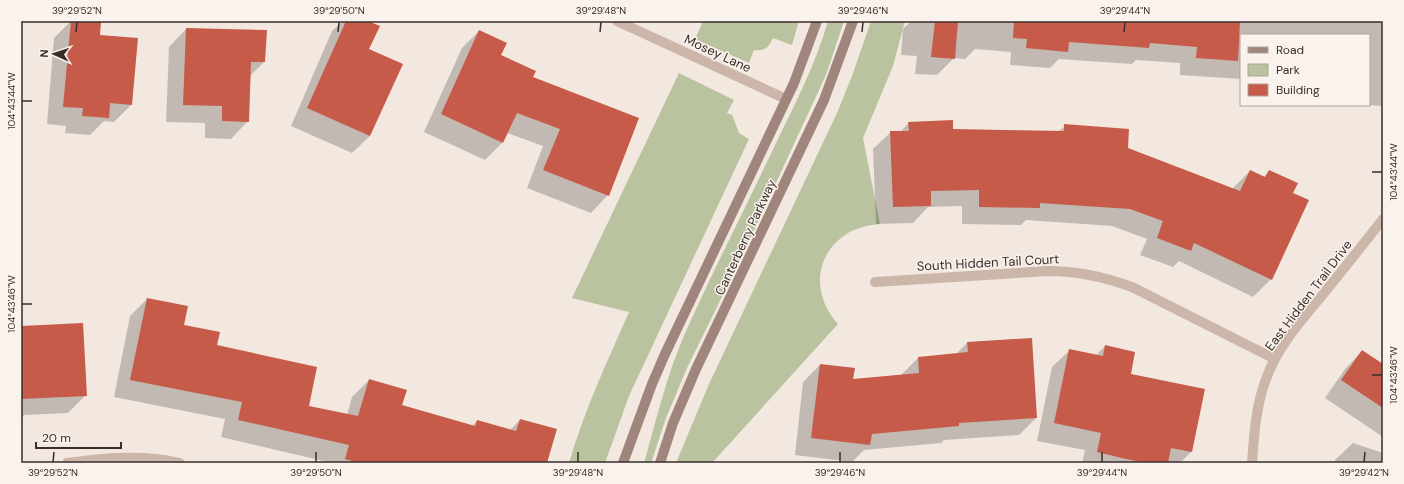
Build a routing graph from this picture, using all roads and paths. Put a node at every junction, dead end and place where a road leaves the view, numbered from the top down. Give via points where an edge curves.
1 (617, 21) edge
2 (817, 21) edge
3 (853, 21) edge
4 (786, 99) junction
5 (1383, 219) edge
6 (875, 282) dead end
7 (1275, 359) junction
8 (67, 463) edge
9 (180, 463) edge
10 (623, 463) edge
11 (660, 463) edge
12 (1252, 463) edge

1 - 4 street, Mosey Lane
2 - 4 street, Canterberry Parkway
3 - 11 street, Canterberry Parkway via 824,100 696,370
4 - 10 street, Canterberry Parkway via 668,348
5 - 7 street, East Hidden Trail Drive via 1290,336
6 - 7 street, South Hidden Tail Court via 1048,271 1090,275 1147,294
7 - 12 street, East Hidden Trail Drive via 1260,396
8 - 9 street via 132,458

